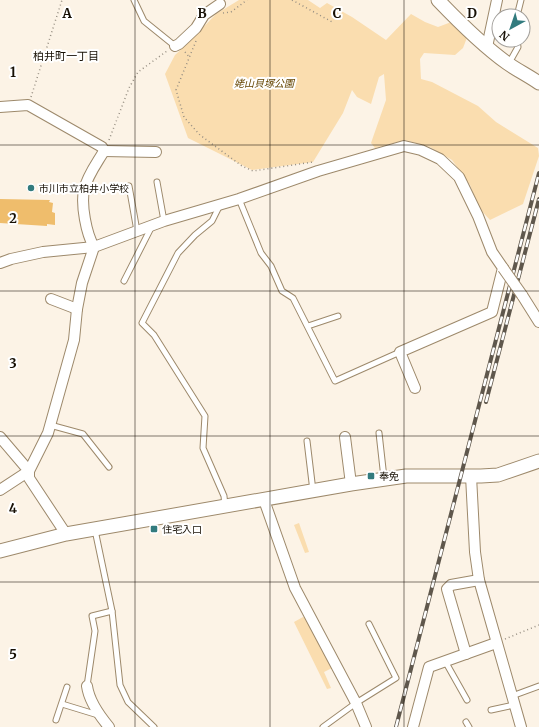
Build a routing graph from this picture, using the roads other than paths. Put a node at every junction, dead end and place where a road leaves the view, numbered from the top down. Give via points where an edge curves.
1 (134, 0) edge
2 (438, 0) edge
3 (494, 2) edge
4 (222, 8) road end
5 (175, 46) joint
6 (487, 47) junction
7 (517, 48) edge
8 (509, 64) junction
9 (539, 83) edge
10 (0, 107) edge
11 (104, 151) junction
12 (156, 152) dead end
13 (157, 182) dead end
14 (129, 186) dead end
15 (239, 199) junction
16 (221, 204) junction
17 (164, 221) junction
18 (153, 224) junction
19 (137, 231) junction
20 (94, 247) junction
21 (0, 263) edge
22 (503, 268) junction
23 (124, 280) dead end
24 (51, 299) dead end
25 (78, 309) junction
26 (338, 316) dead end
27 (539, 322) edge
28 (308, 326) junction
29 (400, 352) junction
30 (415, 388) dead end
31 (50, 425) junction
32 (379, 433) dead end
33 (0, 437) edge
34 (345, 437) dead end
35 (306, 441) dead end
36 (539, 461) edge
37 (109, 467) dead end
38 (29, 471) junction
39 (471, 476) junction
40 (384, 479) junction
41 (351, 484) junction
42 (0, 490) edge
43 (313, 492) junction
44 (264, 500) junction
45 (225, 507) junction
46 (94, 529) junction
47 (66, 534) junction
48 (0, 551) edge
49 (479, 580) junction
50 (112, 611) junction
51 (369, 624) dead end
52 (496, 643) junction
53 (466, 654) junction
54 (445, 661) junction
55 (87, 686) joint
56 (539, 686) edge
57 (67, 687) dead end
58 (467, 700) dead end
59 (513, 700) junction
60 (356, 703) junction
61 (62, 704) junction
62 (491, 710) dead end
63 (99, 715) junction
64 (56, 720) dead end
65 (466, 722) dead end
66 (416, 724) edge
67 (109, 727) edge
68 (154, 727) edge
69 (323, 727) edge
70 (366, 727) edge
71 (469, 727) edge
72 (521, 727) edge

1 - 5 lane via 144,21
2 - 6 street via 468,32
3 - 6 street
4 - 5 street via 204,15 196,28
6 - 8 street
7 - 8 lane
8 - 9 street
10 - 11 street via 28,105 102,146
11 - 12 street
11 - 20 street via 84,190 84,210 89,238
13 - 17 lane
14 - 19 lane
15 - 16 street
15 - 22 street via 318,171 404,146 421,150 440,159 459,177 492,252
15 - 28 lane via 261,253 271,266 282,291 293,298
16 - 17 street
16 - 45 lane via 212,221 178,253 142,323 154,335 205,416 203,448 224,496
17 - 18 street
18 - 19 street
18 - 23 lane
19 - 20 street
20 - 21 street via 42,252
20 - 25 street via 82,283
22 - 27 street, bridge
22 - 29 street via 492,312
24 - 25 street
25 - 31 street via 74,340
26 - 28 lane
28 - 29 lane via 335,381
29 - 30 street
31 - 37 lane via 83,434
31 - 38 street
32 - 40 lane
33 - 38 street
34 - 41 street
35 - 43 lane
36 - 39 street via 498,475
38 - 42 street
38 - 47 street via 29,478
39 - 40 street via 406,476
39 - 49 street
40 - 41 street
41 - 43 street
43 - 44 street
44 - 45 street
44 - 60 street via 296,588
45 - 46 street
46 - 47 street
46 - 50 lane
47 - 48 street
49 - 52 street
49 - 53 street via 451,585 447,589
50 - 55 lane via 92,616 95,631
50 - 68 lane via 120,685 128,702
51 - 60 lane via 396,678
52 - 53 street
52 - 59 street
53 - 54 street
54 - 58 lane
54 - 66 street via 429,667
55 - 63 street
56 - 59 lane
57 - 61 lane
59 - 62 lane
59 - 72 street
60 - 69 lane
60 - 70 street
61 - 63 lane
61 - 64 lane
63 - 67 street
65 - 71 lane

